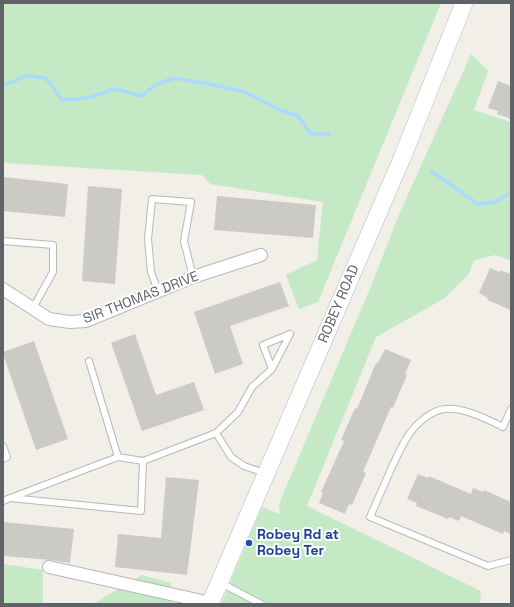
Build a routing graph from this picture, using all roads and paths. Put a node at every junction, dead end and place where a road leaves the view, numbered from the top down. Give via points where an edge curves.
1 (464, 3) edge
2 (3, 241) edge
3 (261, 255) dead end
4 (193, 277) junction
5 (3, 288) edge
6 (158, 291) junction
7 (33, 308) junction
8 (89, 360) dead end
9 (272, 369) junction
10 (511, 409) edge
11 (216, 433) junction
12 (3, 446) edge
13 (118, 457) junction
14 (3, 458) edge
15 (143, 461) junction
16 (266, 474) junction
17 (10, 498) junction
18 (3, 501) edge
19 (511, 560) edge
20 (49, 567) dead end
21 (220, 583) junction
22 (211, 604) edge
23 (261, 604) edge

1 - 16 street, ROBEY ROAD via 399,165
2 - 7 lane via 53,245 53,272
3 - 4 street, SIR THOMAS DRIVE
4 - 6 street, SIR THOMAS DRIVE
4 - 6 lane via 184,241 191,202 152,199 148,239 151,272
5 - 7 street, SIR THOMAS DRIVE
6 - 7 street, SIR THOMAS DRIVE via 86,321 49,319
8 - 13 lane
9 - 9 lane via 276,362 290,334 263,344
9 - 11 lane via 252,387 238,412
10 - 19 lane via 503,427 463,411 444,409 421,421 410,432 401,447 370,517 488,566
11 - 15 lane
11 - 16 lane via 231,457 244,466
12 - 14 lane via 7,457
13 - 15 lane
13 - 17 lane
15 - 17 lane via 141,511
16 - 21 street, ROBEY ROAD
17 - 18 lane
20 - 22 street
21 - 22 street, ROBEY ROAD
21 - 23 lane

